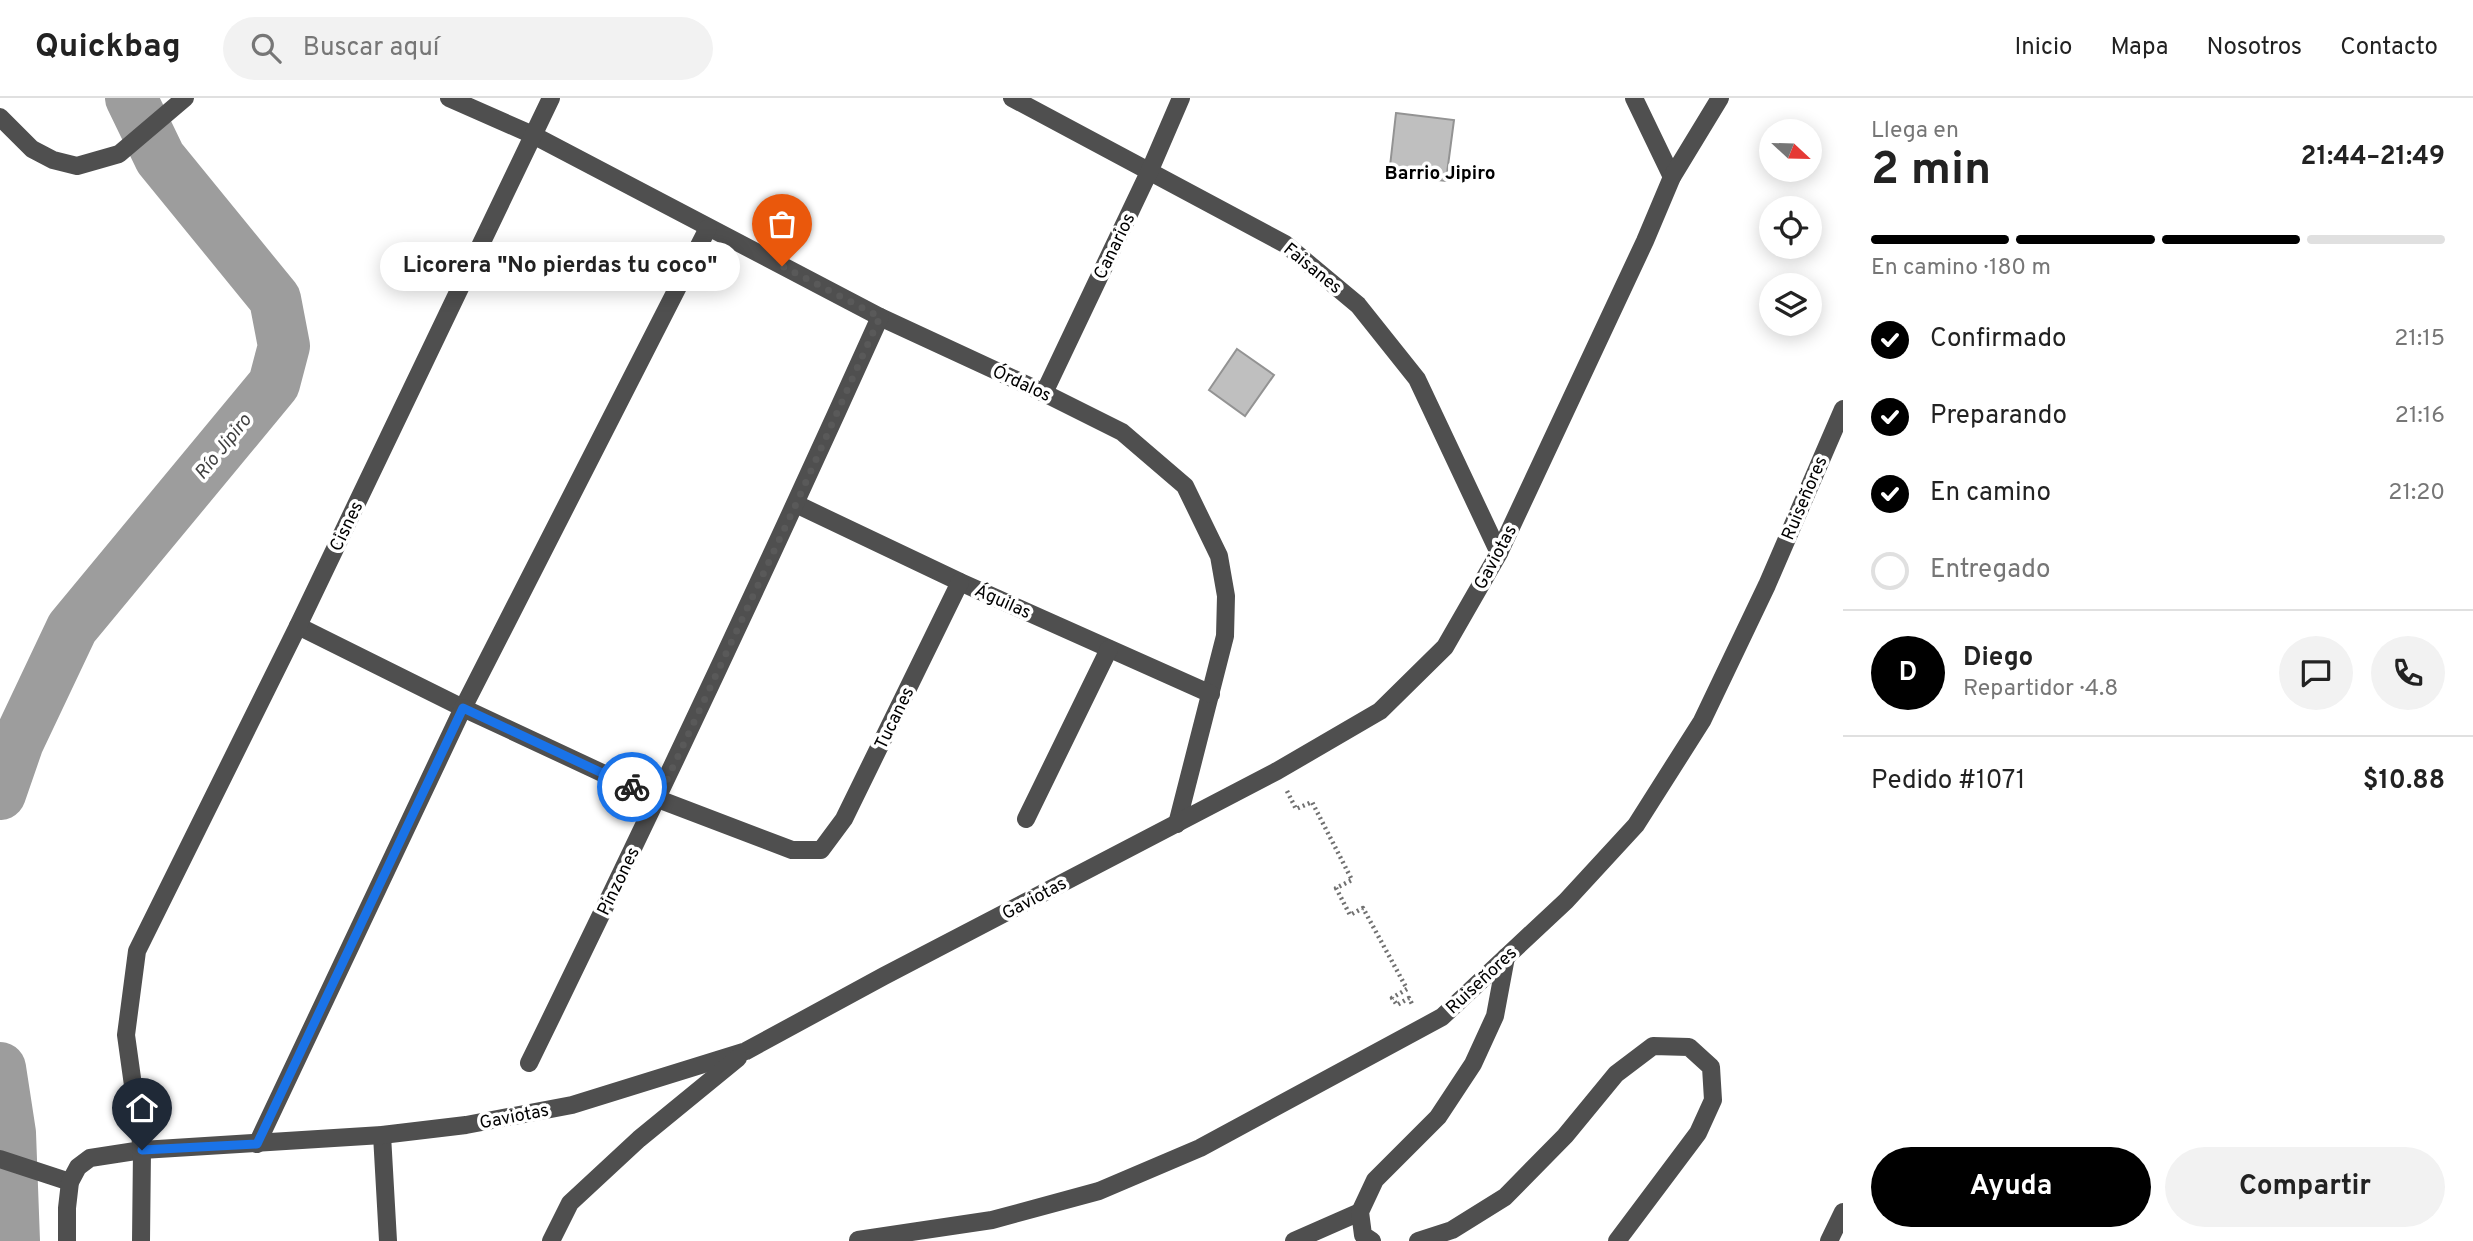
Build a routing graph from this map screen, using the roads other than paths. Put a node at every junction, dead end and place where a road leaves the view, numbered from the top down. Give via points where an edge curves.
1 (449, 98) edge
2 (551, 98) edge
3 (1012, 98) edge
4 (1181, 98) edge
5 (1634, 98) edge
6 (1720, 98) edge
7 (180, 103) edge
8 (0, 117) edge
9 (533, 135) junction
10 (1150, 170) junction
11 (1672, 177) junction
12 (708, 228) junction
13 (880, 317) junction
14 (1044, 393) junction
15 (1843, 409) edge
16 (796, 504) junction
17 (1499, 553) junction
18 (961, 582) junction
19 (298, 626) junction
20 (1109, 649) junction
21 (1211, 694) junction
22 (463, 708) junction
23 (658, 799) junction
24 (1026, 819) dead end
25 (1177, 824) junction
26 (1506, 957) junction
27 (747, 1051) junction
28 (529, 1063) dead end
29 (382, 1135) junction
30 (257, 1144) junction
31 (142, 1150) junction
32 (0, 1158) edge
33 (70, 1182) junction
34 (1360, 1212) junction
35 (1843, 1212) edge
36 (858, 1240) edge
37 (66, 1241) edge
38 (141, 1241) edge
39 (388, 1241) edge
40 (551, 1241) edge
41 (1294, 1241) edge
42 (1372, 1241) edge
43 (1418, 1241) edge
44 (1617, 1241) edge
45 (1829, 1241) edge

1 - 9 street, Órdalos
2 - 9 street, Cisnes
3 - 10 street, Faisanes
4 - 10 street, Canarios
5 - 11 street
6 - 11 street, Gaviotas
7 - 8 street via 119,154 77,166 32,149
9 - 12 street, Órdalos
9 - 19 street, Cisnes
10 - 14 street, Canarios
10 - 17 street, Faisanes via 1285,244 1358,305 1417,379
11 - 17 street, Gaviotas
12 - 13 street, Órdalos
12 - 22 street
13 - 14 street, Órdalos
13 - 16 street, Pinzones
14 - 21 street, Órdalos via 1122,432 1185,486 1219,555 1226,596 1225,636
15 - 26 street, Ruiseñores via 1702,721 1636,825
16 - 18 street, Águilas
16 - 23 street, Pinzones
17 - 25 street, Gaviotas via 1446,647 1380,711
18 - 20 street, Águilas
18 - 23 street, Tucanes via 844,819 821,850 792,850
19 - 22 street
19 - 31 street, Cisnes via 137,951 125,1035
20 - 21 street, Águilas
20 - 24 street
21 - 25 street, Órdalos
22 - 23 street
22 - 30 street
23 - 28 street, Pinzones
25 - 27 street, Gaviotas
26 - 34 street via 1495,1016 1474,1064 1438,1117 1375,1180
26 - 36 street, Ruiseñores via 1442,1017 1200,1148 1099,1191 992,1220
27 - 29 street, Gaviotas via 572,1105
27 - 40 street via 639,1139 570,1203
29 - 30 street, Gaviotas
29 - 39 street
30 - 31 street, Gaviotas
31 - 33 street, Gaviotas via 90,1158
31 - 38 street, Cisnes
32 - 33 street
33 - 37 street
34 - 41 street
34 - 42 street via 1363,1235
35 - 45 street
43 - 44 street via 1452,1230 1505,1196 1616,1074 1654,1046 1689,1047 1711,1067 1713,1100 1698,1133

